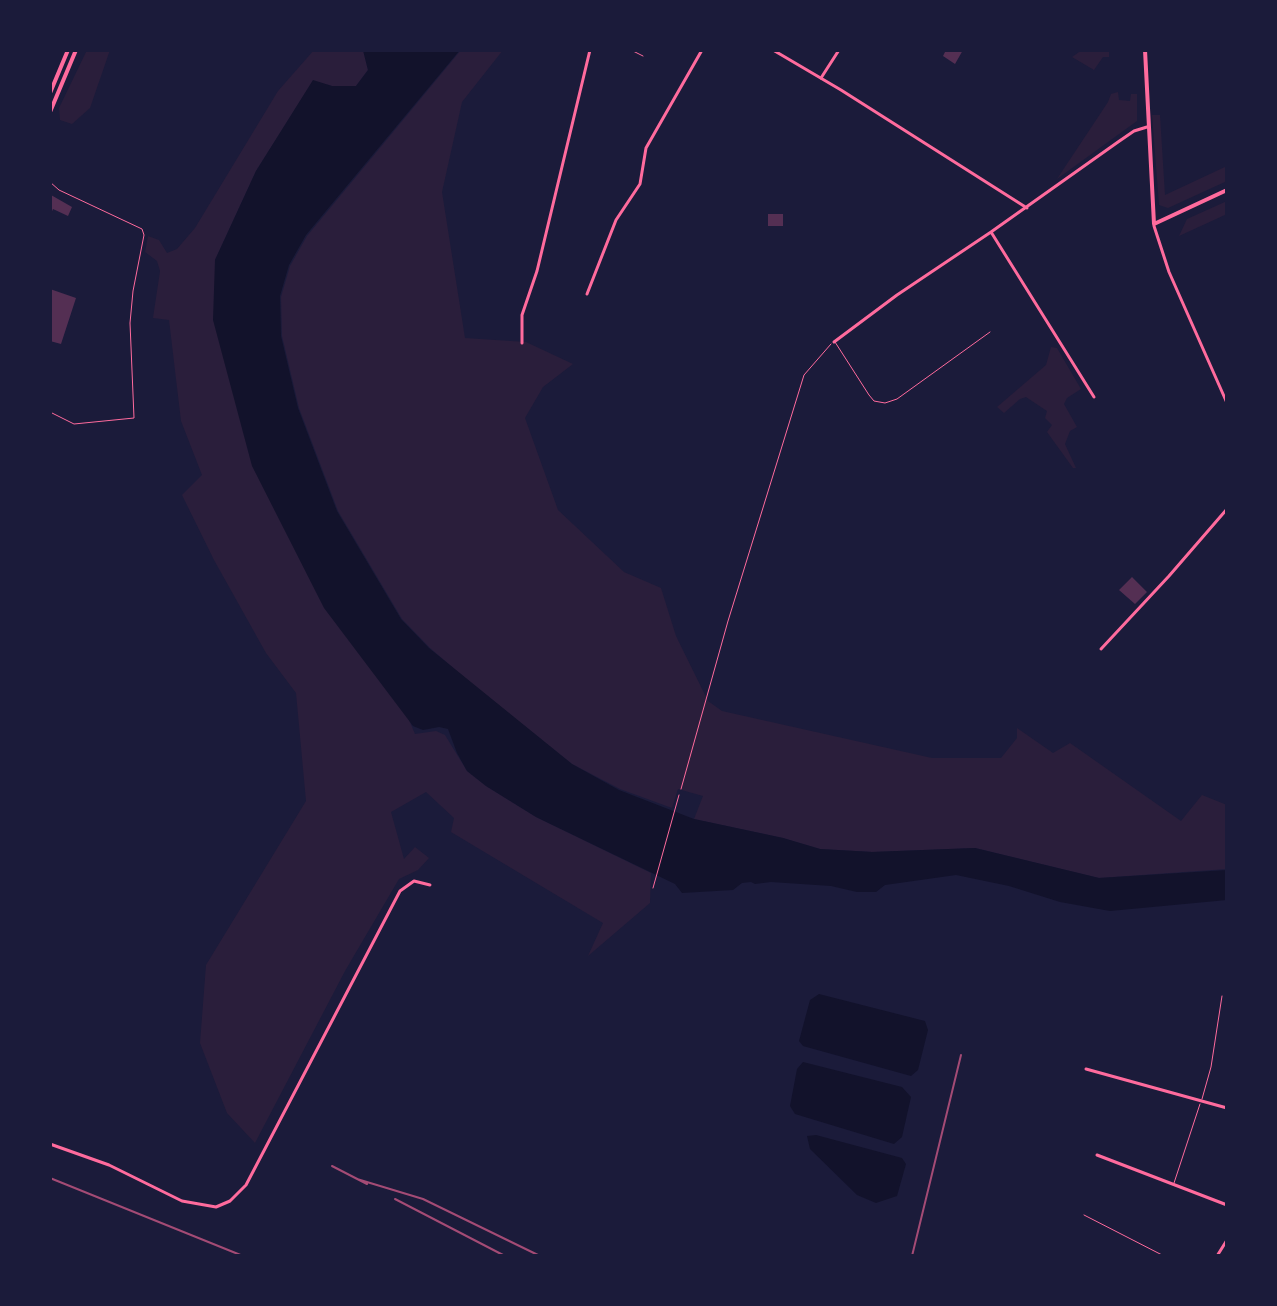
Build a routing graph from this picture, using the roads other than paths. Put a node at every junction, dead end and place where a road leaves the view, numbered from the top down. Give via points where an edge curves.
1 (68, 50) edge
2 (76, 50) edge
3 (590, 50) edge
4 (631, 50) edge
5 (702, 50) edge
6 (773, 50) edge
7 (839, 50) edge
8 (1145, 50) edge
9 (643, 56) dead end
10 (821, 78) junction
11 (50, 93) edge
12 (50, 112) edge
13 (1148, 127) junction
14 (50, 182) edge
15 (1227, 190) edge
16 (1027, 208) junction
17 (1154, 224) junction
18 (991, 232) junction
19 (587, 294) dead end
20 (990, 332) dead end
21 (834, 342) junction
22 (522, 343) dead end
23 (1094, 397) dead end
24 (1227, 403) edge
25 (50, 412) edge
26 (1227, 509) edge
27 (1101, 649) dead end
28 (681, 789) road end
29 (430, 885) dead end
30 (1222, 996) dead end
31 (1086, 1069) dead end
32 (1202, 1101) junction
33 (1227, 1108) edge
34 (50, 1144) edge
35 (1097, 1155) dead end
36 (1173, 1184) junction
37 (1227, 1205) edge
38 (1084, 1215) dead end
39 (1227, 1240) edge
40 (1164, 1256) edge
41 (1217, 1256) edge

1 - 11 main road
2 - 12 main road
3 - 22 street via 522,315
4 - 9 lane
5 - 19 street via 646,148 640,184 616,220
6 - 10 street
7 - 10 street
8 - 13 main road
10 - 16 street
13 - 16 street via 1134,131
13 - 17 main road
14 - 25 lane via 142,229 144,235 130,323 134,418 74,424
15 - 17 main road
16 - 18 street
17 - 24 street via 1169,272
18 - 21 street
18 - 23 street
20 - 21 lane via 885,403 874,401
21 - 28 lane via 804,375
26 - 27 street
29 - 34 street via 414,881 400,891 246,1185 230,1201 216,1207 182,1201 109,1165
30 - 32 lane
31 - 32 street
32 - 33 street
32 - 36 lane
35 - 36 street
36 - 37 street
38 - 40 lane
39 - 41 street

